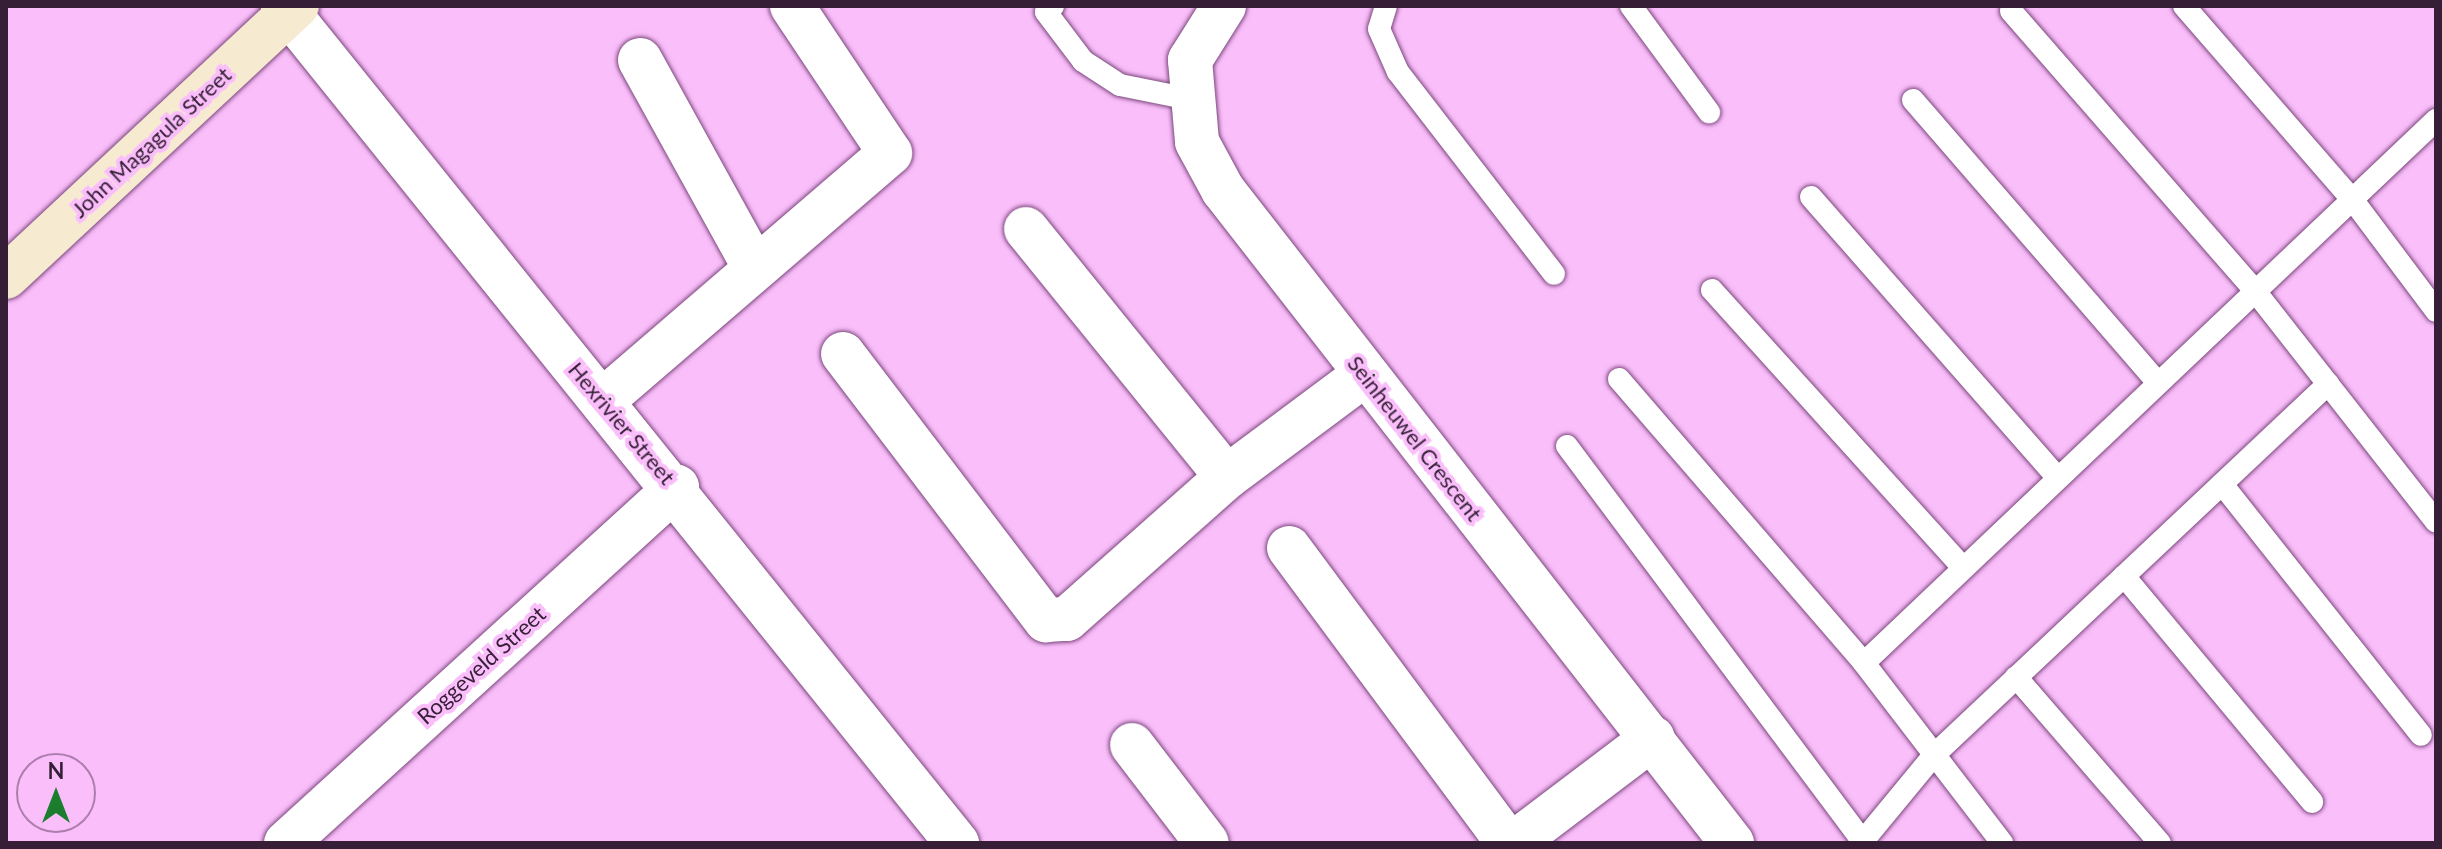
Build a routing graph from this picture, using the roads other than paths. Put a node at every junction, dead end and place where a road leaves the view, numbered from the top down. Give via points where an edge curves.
1 (792, 6) edge
2 (1053, 6) edge
3 (1224, 6) edge
4 (1386, 6) edge
5 (1631, 6) edge
6 (2184, 6) edge
7 (289, 8) edge
8 (2011, 11) dead end
9 (640, 60) dead end
10 (1190, 99) junction
11 (1913, 100) dead end
12 (1709, 112) dead end
13 (2436, 120) edge
14 (1811, 197) dead end
15 (2352, 199) junction
16 (1026, 229) dead end
17 (753, 265) junction
18 (1554, 274) dead end
19 (6, 277) edge
20 (1712, 290) dead end
21 (2255, 291) junction
22 (2436, 311) edge
23 (843, 354) dead end
24 (1365, 374) junction
25 (1619, 379) dead end
26 (2158, 383) junction
27 (2328, 384) junction
28 (602, 401) junction
29 (1567, 446) dead end
30 (1227, 477) junction
31 (2058, 478) junction
32 (2222, 484) junction
33 (677, 487) junction
34 (2436, 522) edge
35 (1289, 548) dead end
36 (1963, 568) junction
37 (2124, 576) junction
38 (1864, 663) junction
39 (2016, 677) junction
40 (2421, 735) dead end
41 (1653, 738) junction
42 (1132, 745) dead end
43 (1933, 756) junction
44 (2312, 802) dead end
45 (1864, 842) edge
46 (286, 843) edge
47 (957, 843) edge
48 (1207, 843) edge
49 (1511, 843) edge
50 (1732, 843) edge
51 (2002, 843) edge
52 (2160, 843) edge

1 - 17 street via 890,153
2 - 10 lane via 1046,12 1083,61 1120,85
3 - 10 street, Seinheuwel Crescent via 1190,60
4 - 18 lane via 1379,29 1398,72
5 - 12 lane
6 - 15 lane
7 - 19 street, John Magagula Street
7 - 28 street, Hexrivier Street
8 - 21 lane
9 - 17 street
10 - 24 street, Seinheuwel Crescent via 1197,142 1223,190
11 - 26 lane
13 - 15 lane
14 - 31 lane
15 - 21 lane
15 - 22 lane
16 - 30 street
17 - 28 street
20 - 36 lane
21 - 26 lane
21 - 27 lane
23 - 30 street via 1046,620 1067,619
24 - 30 street
24 - 41 street, Seinheuwel Crescent
25 - 38 lane
26 - 31 lane
27 - 32 lane
27 - 34 lane
28 - 33 street, Hexrivier Street
29 - 45 lane
31 - 36 lane
32 - 37 lane
32 - 40 lane
33 - 46 street, Roggeveld Street
33 - 47 street, Hexrivier Street
35 - 49 street
36 - 38 lane
37 - 39 lane
37 - 44 lane
38 - 43 lane
39 - 43 lane
39 - 52 lane
41 - 49 street
41 - 50 street, Seinheuwel Crescent
42 - 48 street
43 - 45 lane
43 - 51 lane

